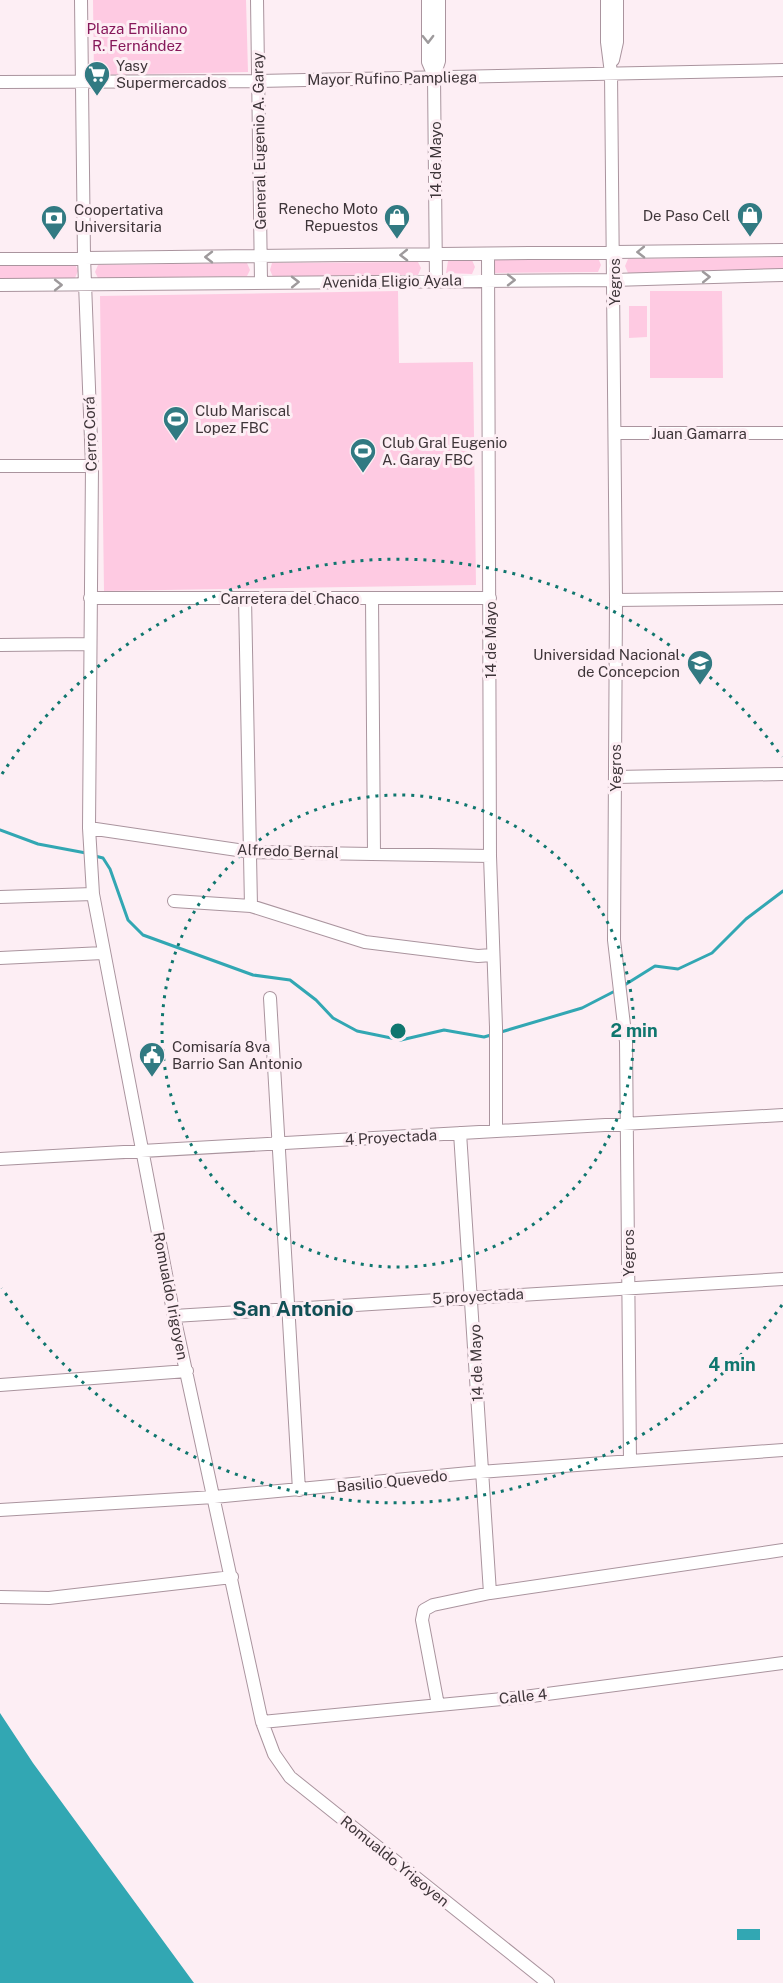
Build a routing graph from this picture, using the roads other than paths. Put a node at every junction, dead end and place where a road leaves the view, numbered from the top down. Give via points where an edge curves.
1 (81, 0) edge
2 (257, 0) edge
3 (428, 0) edge
4 (439, 0) edge
5 (607, 0) edge
6 (617, 0) edge
7 (783, 70) edge
8 (611, 74) junction
9 (434, 76) junction
10 (258, 81) junction
11 (0, 82) edge
12 (80, 82) junction
13 (783, 250) edge
14 (614, 252) junction
15 (488, 254) junction
16 (436, 255) junction
17 (260, 256) junction
18 (84, 257) junction
19 (0, 259) edge
20 (783, 275) edge
21 (436, 280) junction
22 (487, 280) junction
23 (613, 280) junction
24 (261, 282) junction
25 (0, 285) edge
26 (85, 285) junction
27 (615, 433) junction
28 (783, 433) edge
29 (0, 466) edge
30 (92, 466) junction
31 (90, 598) junction
32 (245, 598) junction
33 (372, 598) junction
34 (490, 598) junction
35 (783, 598) edge
36 (616, 600) junction
37 (89, 644) junction
38 (0, 645) edge
39 (783, 774) edge
40 (615, 777) junction
41 (88, 828) junction
42 (251, 852) junction
43 (374, 854) junction
44 (490, 856) junction
45 (91, 868) joint
46 (93, 894) junction
47 (0, 897) edge
48 (174, 901) dead end
49 (251, 906) junction
50 (103, 953) junction
51 (492, 956) junction
52 (0, 958) edge
53 (270, 998) dead end
54 (783, 1115) edge
55 (627, 1123) junction
56 (496, 1131) junction
57 (460, 1133) junction
58 (280, 1143) junction
59 (143, 1151) junction
60 (0, 1159) edge
61 (783, 1279) edge
62 (628, 1288) junction
63 (473, 1296) junction
64 (288, 1308) junction
65 (174, 1316) junction
66 (187, 1371) junction
67 (0, 1385) edge
68 (783, 1450) edge
69 (630, 1461) junction
70 (480, 1472) junction
71 (299, 1490) junction
72 (214, 1497) junction
73 (0, 1510) edge
74 (783, 1550) edge
75 (232, 1577) junction
76 (490, 1593) junction
77 (0, 1597) edge
78 (783, 1663) edge
79 (438, 1705) junction
80 (262, 1722) junction
81 (548, 1983) edge

1 - 12 street, Cerro Corá
2 - 10 street, General Eugenio A. Garay
3 -> 9 street, 14 de Mayo via 428,62
4 - 9 street, 14 de Mayo via 439,61
5 - 8 street, Yegros
6 - 8 street, Yegros via 617,42
7 - 8 street, Mayor Rufino Pampliega
8 - 9 street, Mayor Rufino Pampliega
8 - 14 street, Yegros
9 - 10 street, Mayor Rufino Pampliega
9 - 16 street, 14 de Mayo
10 - 12 street, Mayor Rufino Pampliega
10 - 17 street, General Eugenio A. Garay
11 - 12 street, Mayor Rufino Pampliega
12 - 18 street, Cerro Corá
13 -> 14 street, Avenida Eligio Ayala
14 - 15 street, Avenida Eligio Ayala
14 - 23 street, Yegros
15 - 16 street, Avenida Eligio Ayala
15 - 22 street, 14 de Mayo
16 -> 17 street, Avenida Eligio Ayala
16 - 21 street, 14 de Mayo
17 -> 18 street, Avenida Eligio Ayala
17 - 24 street, General Eugenio A. Garay
18 - 19 street, Avenida Eligio Ayala
18 - 26 street, Cerro Corá
23 -> 20 street, Avenida Eligio Ayala
21 - 22 street, Avenida Eligio Ayala
24 -> 21 street, Avenida Eligio Ayala
22 -> 23 street, Avenida Eligio Ayala
22 - 34 street, 14 de Mayo
23 - 27 street, Yegros
24 - 26 street, Avenida Eligio Ayala
25 -> 26 street, Avenida Eligio Ayala
26 - 30 street, Cerro Corá
27 - 28 street, Juan Gamarra
27 - 36 street, Yegros
29 - 30 street
30 - 31 street, Cerro Corá
31 - 32 street, Carretera del Chaco
31 - 37 street, Cerro Corá
32 - 33 street, Carretera del Chaco
32 - 42 street
33 - 34 street, Carretera del Chaco
33 - 43 street
34 - 44 street, 14 de Mayo
35 - 36 street
36 - 40 street, Yegros
37 - 38 street
37 - 41 street, Cerro Corá
39 - 40 street
40 - 55 street, Yegros via 614,940 622,994
41 - 42 street, Alfredo Bernal
41 - 45 street, Cerro Corá
42 - 43 street, Alfredo Bernal
42 - 49 street
43 - 44 street, Alfredo Bernal
44 - 51 street, 14 de Mayo
45 - 46 street, Romualdo Irigoyen
46 - 47 street
46 - 50 street, Romualdo Irigoyen
48 - 49 street
49 - 51 street via 365,942
50 - 52 street
50 - 59 street, Romualdo Irigoyen
51 - 56 street, 14 de Mayo
53 - 58 street
54 - 55 street, 4 Proyectada
55 - 56 street, 4 Proyectada
55 - 62 street, Yegros
56 - 57 street, 4 Proyectada
57 - 58 street, 4 Proyectada
57 - 63 street, 14 de Mayo
58 - 59 street, 4 Proyectada
58 - 64 street
59 - 60 street, 4 Proyectada
59 - 65 street, Romualdo Irigoyen
61 - 62 street, 5 proyectada
62 - 63 street, 5 proyectada
62 - 69 street, Yegros
63 - 64 street, 5 proyectada
63 - 70 street, 14 de Mayo
64 - 65 street, 5 proyectada
64 - 71 street
65 - 66 street, Romualdo Irigoyen
66 - 67 street
66 - 72 street, Romualdo Irigoyen
68 - 69 street, Basilio Quevedo
69 - 70 street, Basilio Quevedo
70 - 71 street, Basilio Quevedo
70 - 76 street, 14 de Mayo
71 - 72 street, Basilio Quevedo
72 - 73 street, Basilio Quevedo
72 - 75 street, Romualdo Irigoyen
74 - 76 street
75 - 77 street via 49,1598
75 - 80 street, Romualdo Irigoyen
76 - 79 street via 424,1610 422,1620
78 - 79 street, Calle 4
79 - 80 street, Calle 4
80 - 81 street, Romualdo Yrigoyen via 274,1754 290,1777

